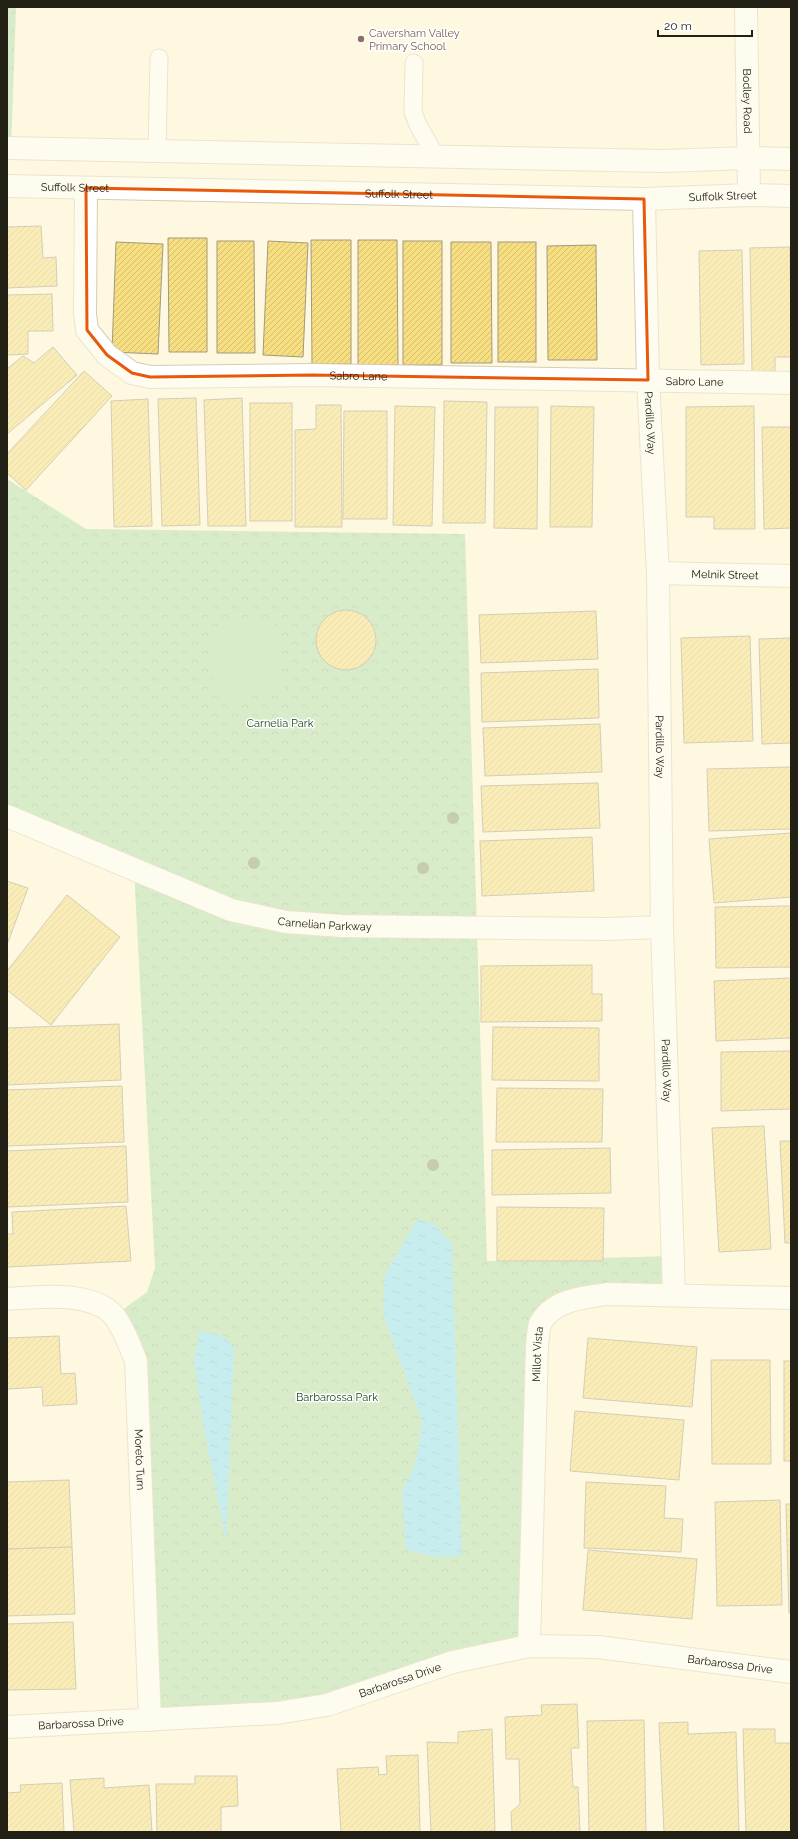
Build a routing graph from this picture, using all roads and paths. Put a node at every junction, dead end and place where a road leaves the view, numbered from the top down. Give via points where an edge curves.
1 (746, 7) edge
2 (159, 58) dead end
3 (414, 63) dead end
4 (7, 148) edge
5 (157, 151) junction
6 (436, 156) junction
7 (748, 158) junction
8 (791, 159) edge
9 (7, 186) edge
10 (86, 188) junction
11 (749, 195) junction
12 (791, 196) edge
13 (644, 199) junction
14 (648, 380) junction
15 (791, 383) edge
16 (658, 573) junction
17 (791, 576) edge
18 (7, 816) edge
19 (662, 927) junction
20 (674, 1295) junction
21 (791, 1298) edge
22 (7, 1299) edge
23 (529, 1646) junction
24 (791, 1672) edge
25 (150, 1720) junction
26 (7, 1727) edge

1 - 7 street, Bodley Road
2 - 5 lane
3 - 6 lane via 413,112
4 - 5 street
5 - 6 street
6 - 7 street via 663,161
7 - 8 street
7 - 11 street, Bodley Road
9 - 10 street, Suffolk Street
10 - 13 street, Suffolk Street
10 - 14 street, Sabro Lane via 87,330 107,355 132,373 155,377 312,375
11 - 12 street, Suffolk Street
11 - 13 street, Suffolk Street
13 - 14 street, Pardillo Way
14 - 15 street, Sabro Lane
14 - 16 street, Pardillo Way
16 - 17 street, Melnik Street
16 - 19 street, Pardillo Way
18 - 19 street, Carnelian Parkway via 231,910 286,922 342,926 607,929
19 - 20 street, Pardillo Way
20 - 21 street, Millot Vista
20 - 23 street, Millot Vista via 608,1294 585,1297 564,1303 549,1312 540,1325 537,1346
22 - 25 street, Moreto Turn via 65,1296 93,1302 114,1316 126,1335 136,1361
23 - 24 street, Barbarossa Drive via 598,1647
23 - 25 street, Barbarossa Drive via 453,1662 327,1705 277,1712
25 - 26 street, Barbarossa Drive

